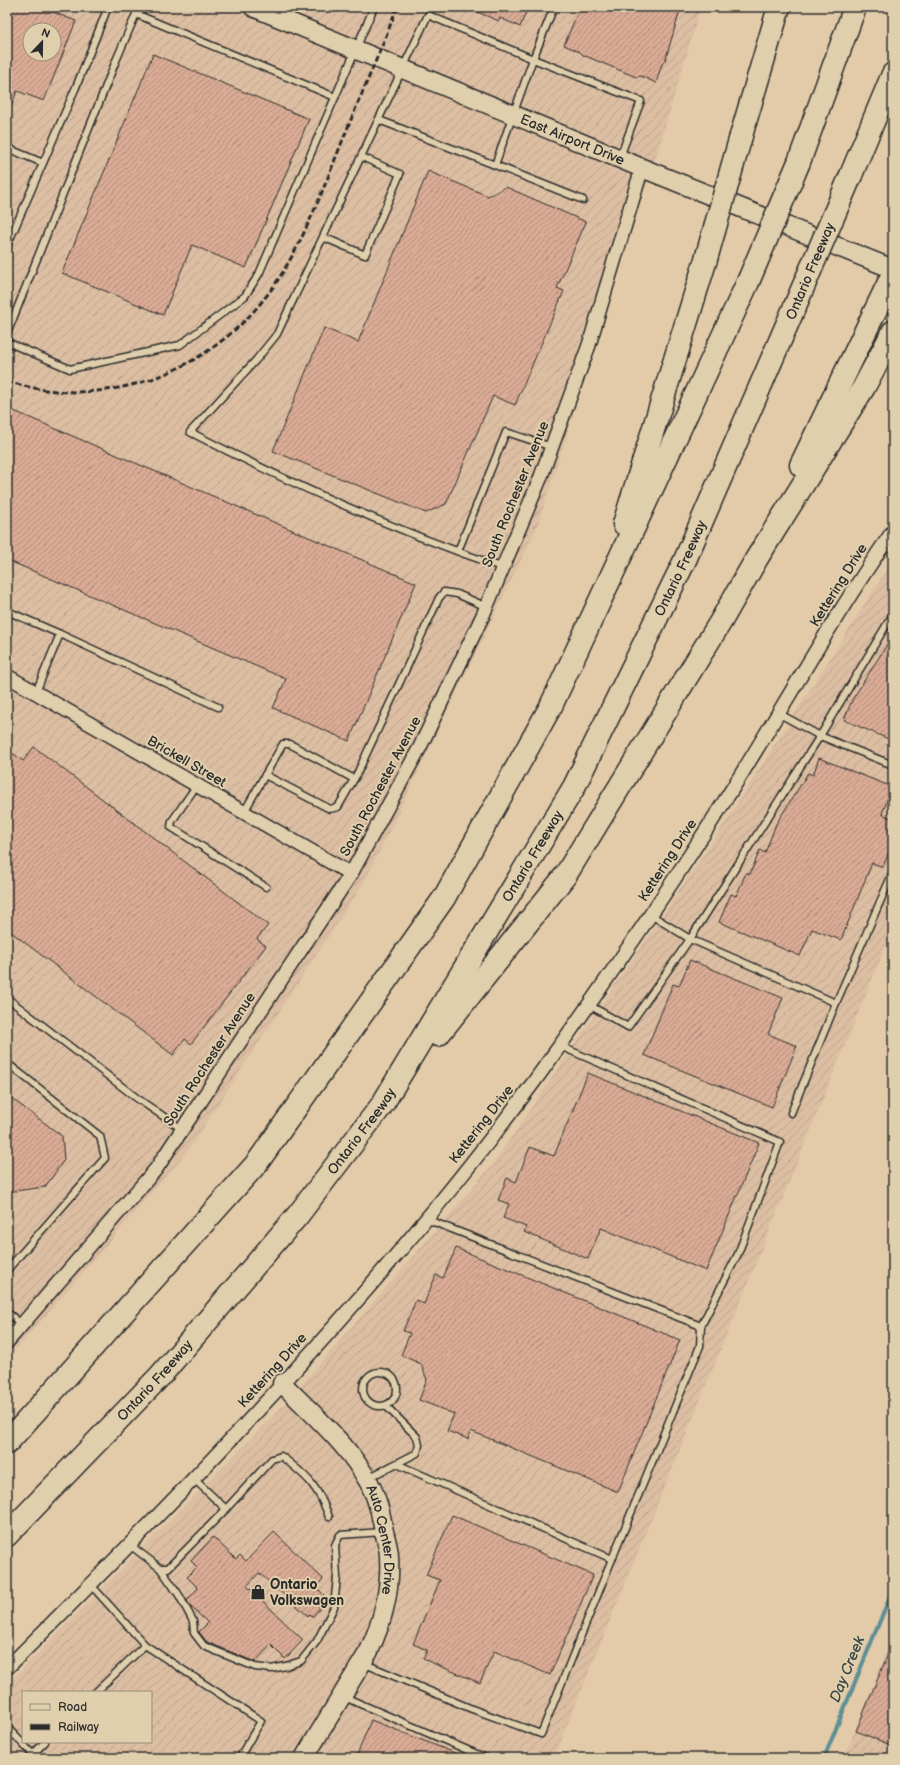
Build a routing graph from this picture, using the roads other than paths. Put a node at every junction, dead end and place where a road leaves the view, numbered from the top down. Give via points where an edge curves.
1 (108, 7) edge
2 (139, 7) edge
3 (253, 7) edge
4 (374, 7) edge
5 (554, 7) edge
6 (780, 7) edge
7 (855, 7) edge
8 (136, 14) junction
9 (356, 49) junction
10 (533, 59) junction
11 (403, 69) junction
12 (893, 74) edge
13 (335, 96) junction
14 (513, 115) junction
15 (379, 120) junction
16 (7, 148) edge
17 (362, 157) junction
18 (619, 159) junction
19 (43, 163) junction
20 (494, 165) junction
21 (642, 168) junction
22 (583, 200) dead end
23 (323, 237) junction
24 (7, 246) edge
25 (893, 269) edge
26 (893, 274) edge
27 (893, 332) edge
28 (7, 334) edge
29 (7, 342) edge
30 (552, 447) junction
31 (892, 533) edge
32 (458, 551) junction
33 (756, 558) junction
34 (504, 568) junction
35 (487, 607) junction
36 (597, 609) junction
37 (7, 611) edge
38 (893, 614) edge
39 (60, 634) junction
40 (7, 676) edge
41 (36, 692) junction
42 (218, 707) dead end
43 (778, 713) junction
44 (820, 736) junction
45 (893, 765) edge
46 (265, 775) junction
47 (354, 779) junction
48 (197, 785) junction
49 (244, 812) junction
50 (893, 872) edge
51 (351, 874) junction
52 (266, 887) dead end
53 (651, 915) junction
54 (690, 938) junction
55 (7, 998) edge
56 (836, 1003) junction
57 (589, 1005) junction
58 (559, 1046) junction
59 (7, 1063) edge
60 (382, 1105) junction
61 (792, 1113) dead end
62 (182, 1129) junction
63 (426, 1219) junction
64 (7, 1270) edge
65 (7, 1312) edge
66 (22, 1325) junction
67 (701, 1326) junction
68 (7, 1342) edge
69 (282, 1384) junction
70 (386, 1406) junction
71 (7, 1443) edge
72 (396, 1464) junction
73 (194, 1479) junction
74 (366, 1479) junction
75 (226, 1508) junction
76 (329, 1517) dead end
77 (384, 1532) junction
78 (7, 1535) edge
79 (130, 1544) junction
80 (612, 1559) junction
81 (160, 1568) junction
82 (91, 1585) junction
83 (145, 1645) junction
84 (362, 1663) junction
85 (7, 1668) edge
86 (97, 1691) edge
87 (342, 1696) junction
88 (7, 1727) edge
89 (44, 1743) edge
90 (33, 1757) edge
91 (239, 1758) edge
92 (304, 1758) edge
93 (486, 1758) edge

1 - 19 lane
2 - 8 lane
3 - 9 main road, East Airport Drive
4 - 9 lane
5 - 10 lane
6 - 36 highway, bridge via 706,259
7 - 36 highway, bridge via 799,162 748,282
8 - 13 lane
8 - 28 lane
9 - 11 main road, East Airport Drive
9 - 13 lane
10 - 11 lane via 428,15
10 - 14 lane
10 - 18 lane via 641,101
11 - 14 main road, East Airport Drive
11 - 15 lane
12 - 60 highway, Ontario Freeway, bridge via 685,560 574,787
13 - 29 lane via 259,274 245,296 180,345 70,369
14 - 18 main road, East Airport Drive
14 - 20 lane
15 - 17 lane
15 - 20 lane
16 - 19 lane
17 - 23 lane
17 - 23 lane via 400,174 365,255
18 - 21 main road, East Airport Drive
19 - 24 lane
20 - 22 lane
21 - 25 main road, East Airport Drive
21 - 30 street, South Rochester Avenue via 588,345
23 - 32 lane via 277,334 190,432 263,469
26 - 33 highway
27 - 33 highway via 864,387
30 - 32 lane via 506,432
30 - 34 street, South Rochester Avenue
31 - 43 street, Kettering Drive via 866,569
32 - 34 lane
33 - 60 highway via 721,621 564,876
34 - 35 street, South Rochester Avenue
35 - 47 lane via 457,594 444,592 439,598
35 - 51 street, South Rochester Avenue via 420,747
36 - 71 highway via 551,706 444,898 326,1066 257,1163
37 - 39 lane
38 - 44 lane
39 - 41 lane
39 - 42 lane
40 - 41 street, Brickell Street
41 - 48 street, Brickell Street
43 - 44 lane
43 - 53 street, Kettering Drive
44 - 45 lane
44 - 54 lane
46 - 47 lane via 330,809 338,807
46 - 47 lane via 283,744 290,744
46 - 49 lane
48 - 49 street, Brickell Street
48 - 52 lane via 172,821 171,827
49 - 51 street, Brickell Street
50 - 56 lane
51 - 62 street, South Rochester Avenue
53 - 54 lane
53 - 57 street, Kettering Drive
54 - 56 lane
54 - 57 lane via 628,1027
55 - 62 lane via 138,1099
56 - 61 lane
57 - 58 street, Kettering Drive
58 - 63 street, Kettering Drive via 497,1130
58 - 67 lane via 780,1142 738,1254
59 - 64 lane via 100,1136 105,1158
60 - 78 highway, Ontario Freeway via 298,1215 160,1376
62 - 66 street, South Rochester Avenue via 156,1169
63 - 67 lane
63 - 69 street, Kettering Drive
65 - 66 lane
66 - 68 street, South Rochester Avenue
67 - 80 lane via 700,1346
69 - 73 street, Kettering Drive
69 - 74 main road, Auto Center Drive via 339,1440 363,1471
70 - 70 lane via 375,1406 366,1399 362,1388 371,1374 388,1374 396,1382 395,1398
70 - 72 lane via 417,1437 419,1445 417,1453
72 - 74 lane
72 - 80 lane
73 - 75 lane
73 - 79 street, Kettering Drive
74 - 77 main road, Auto Center Drive via 379,1504
75 - 76 lane via 272,1459 281,1456 304,1473 322,1497
75 - 81 lane via 168,1568
77 - 81 lane via 340,1535 336,1545 337,1577 334,1608 317,1641 301,1661 271,1669 255,1667 204,1646 194,1633 193,1621
77 - 84 main road, Auto Center Drive via 389,1557 388,1585 377,1633
79 - 81 lane
79 - 82 street, Kettering Drive
80 - 84 lane via 541,1734
82 - 83 lane
82 - 85 street, Kettering Drive
83 - 86 lane
83 - 91 lane via 261,1721
84 - 87 main road, Auto Center Drive
87 - 92 main road, Auto Center Drive
87 - 93 lane
88 - 90 lane
89 - 90 lane

